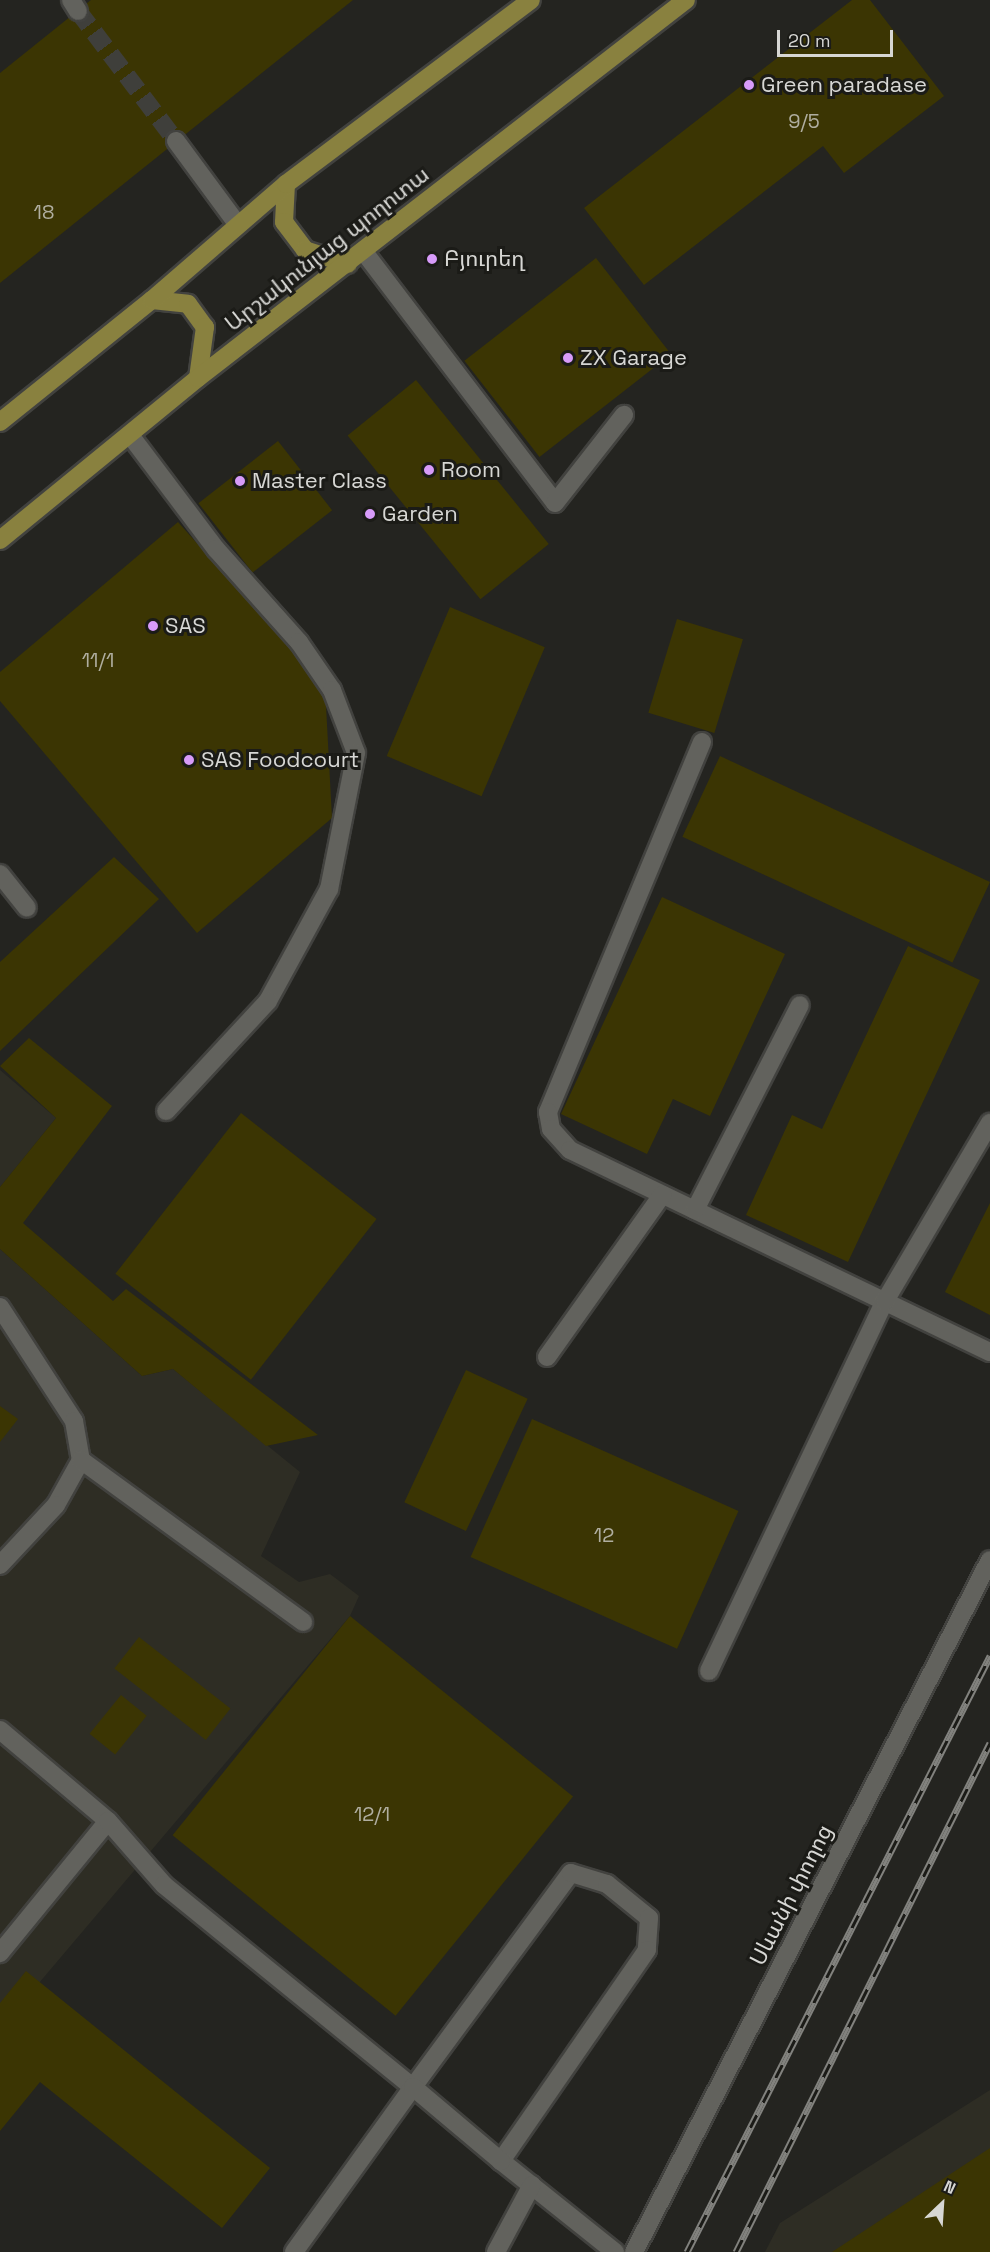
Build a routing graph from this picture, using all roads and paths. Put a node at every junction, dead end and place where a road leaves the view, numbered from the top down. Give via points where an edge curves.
1 (686, 0) edge
2 (526, 2) edge
3 (176, 141) tunnel mouth
4 (286, 184) junction
5 (238, 225) junction
6 (364, 252) junction
7 (348, 264) junction
8 (152, 300) junction
9 (198, 378) junction
10 (624, 415) dead end
11 (0, 422) edge
12 (130, 435) junction
13 (0, 540) edge
14 (702, 742) dead end
15 (0, 874) edge
16 (27, 908) dead end
17 (800, 1005) dead end
18 (166, 1111) dead end
19 (990, 1124) edge
20 (662, 1195) junction
21 (695, 1210) junction
22 (885, 1301) junction
23 (0, 1307) edge
24 (990, 1352) edge
25 (547, 1357) dead end
26 (81, 1460) junction
27 (990, 1560) edge
28 (0, 1565) edge
29 (303, 1622) dead end
30 (709, 1671) dead end
31 (0, 1730) edge
32 (108, 1821) junction
33 (0, 1953) edge
34 (413, 2087) junction
35 (501, 2161) junction
36 (532, 2185) junction
37 (294, 2252) edge
38 (496, 2252) edge
39 (615, 2252) edge
40 (634, 2252) edge

1 - 6 main road, Արշակունյաց պողոտա
2 - 4 main road
3 - 5 street
4 - 5 main road
4 - 7 main road via 284,222 305,250
5 - 8 main road
6 - 7 main road, Արշակունյաց պողոտա
6 - 10 street via 555,503
7 - 9 main road, Արշակունյաց պողոտա
8 - 9 main road via 188,304 205,327
8 - 11 main road
9 - 12 main road, Արշակունյաց պողոտա
12 - 13 main road, Արշակունյաց պողոտա
12 - 18 street via 216,549 299,642 332,690 356,753 329,889 268,1001
14 - 20 street via 548,1112 551,1129 570,1150
15 - 16 street
17 - 21 street
19 - 22 street
20 - 21 street
20 - 25 street
21 - 22 street
22 - 24 street
22 - 30 street
23 - 26 street via 74,1421
26 - 28 street via 56,1505
26 - 29 street
27 - 40 street, Սևանի փողոց
31 - 32 street
32 - 33 street
32 - 34 street via 164,1885
34 - 35 street
34 - 35 street via 571,1873 607,1884 649,1918 647,1950
34 - 37 street
35 - 36 street
36 - 38 street
36 - 39 street

